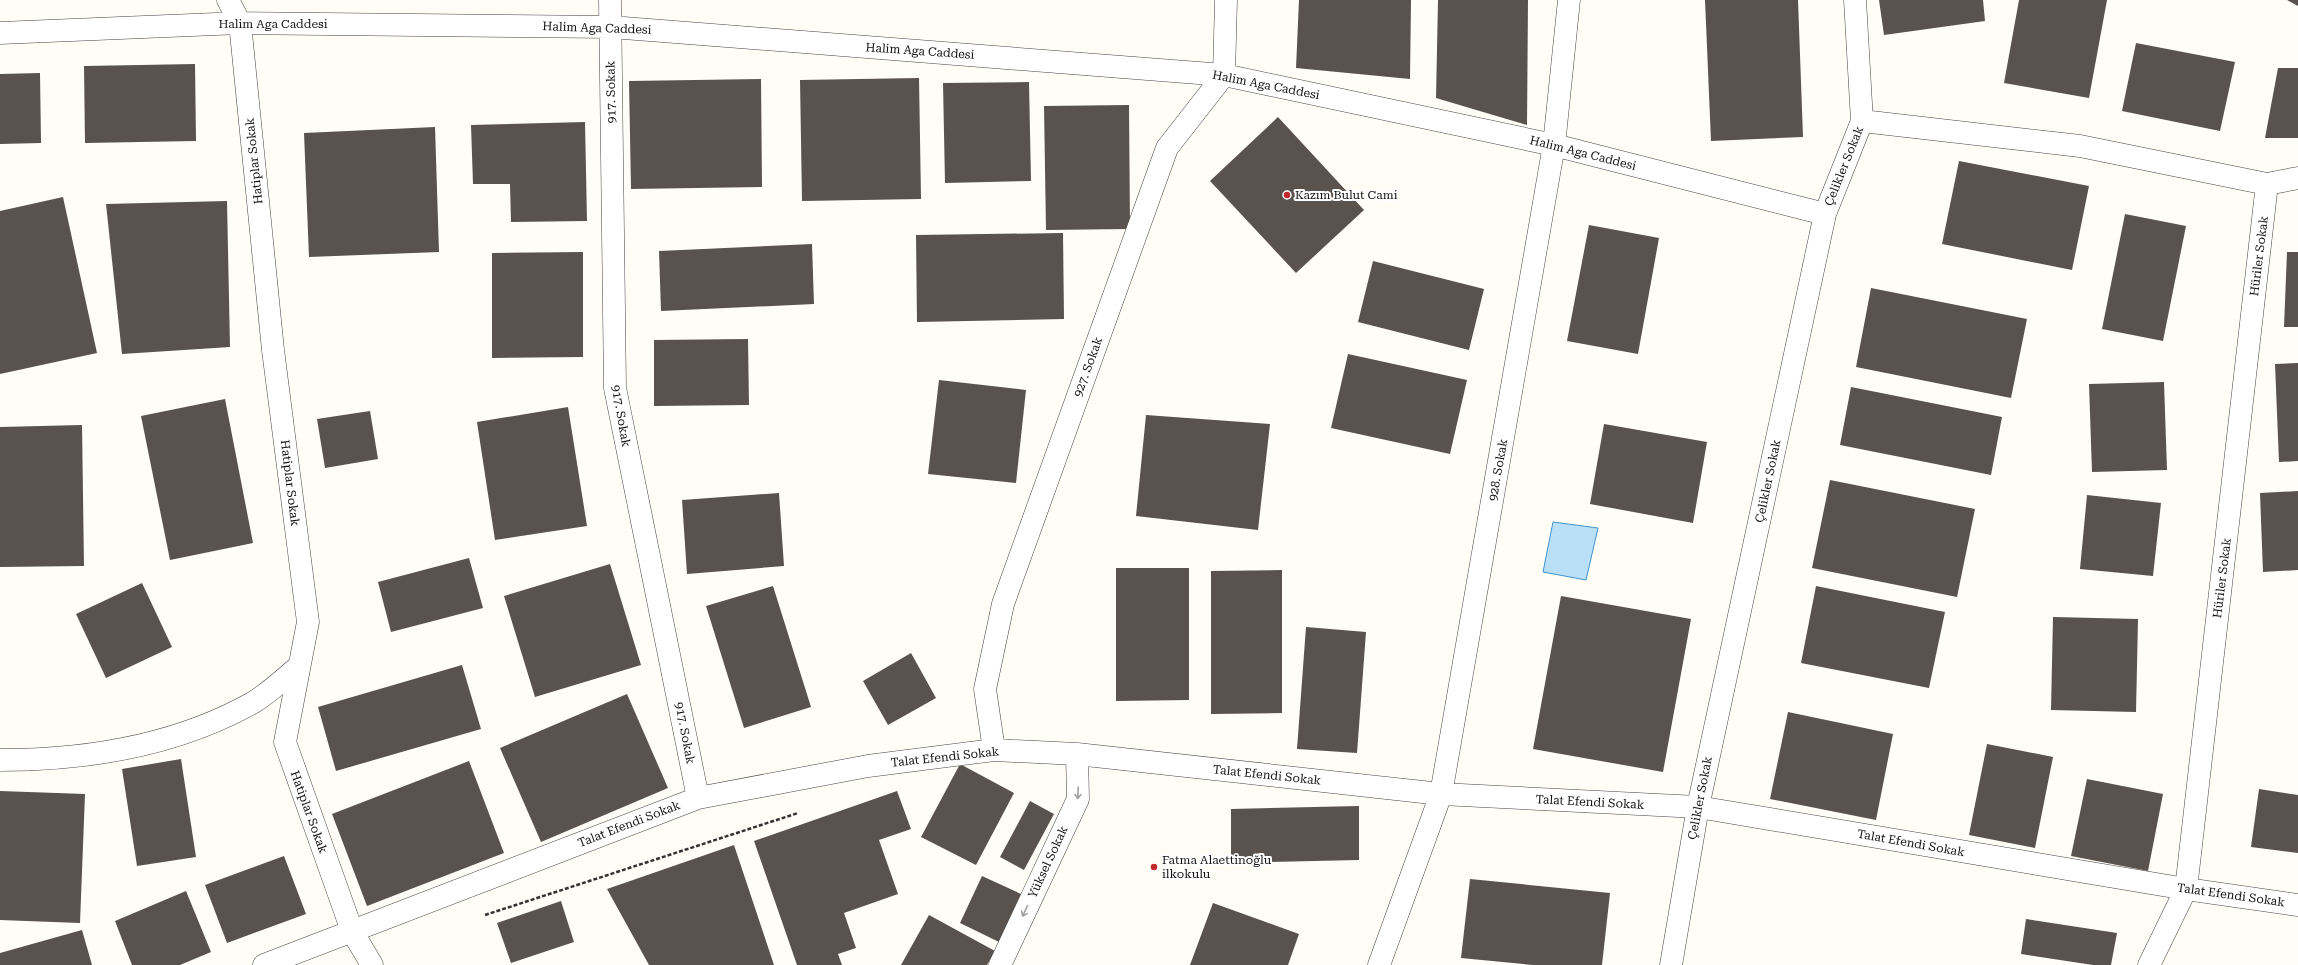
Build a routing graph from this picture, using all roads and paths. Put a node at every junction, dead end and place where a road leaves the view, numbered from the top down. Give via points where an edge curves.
1 (228, 0) edge
2 (610, 0) edge
3 (1226, 0) edge
4 (1569, 0) edge
5 (1855, 0) edge
6 (240, 23) junction
7 (611, 27) junction
8 (0, 34) edge
9 (1224, 75) junction
10 (1862, 121) junction
11 (1554, 145) junction
12 (2298, 178) edge
13 (2267, 184) junction
14 (1825, 214) junction
15 (299, 666) junction
16 (994, 750) junction
17 (1077, 754) junction
18 (0, 760) edge
19 (1441, 794) junction
20 (698, 798) junction
21 (1698, 807) junction
22 (804, 811) dead end
23 (2186, 889) junction
24 (2298, 905) edge
25 (479, 917) dead end
26 (352, 931) junction
27 (264, 965) edge
28 (372, 965) edge
29 (1000, 965) edge
30 (1379, 965) edge
31 (1671, 965) edge
32 (2149, 965) edge

1 - 6 street
2 - 7 street, 917. Sokak
3 - 9 street
4 - 11 street, 928. Sokak
5 - 10 street, Çelikler Sokak
6 - 7 street, Halim Aga Caddesi
6 - 8 street, Halim Aga Caddesi
6 - 15 street, Hatiplar Sokak via 273,350 308,622
7 - 9 street, Halim Aga Caddesi
7 - 20 street, 917. Sokak via 615,388
9 - 11 street, Halim Aga Caddesi
9 - 16 street, 927. Sokak via 1166,148 1002,604 984,689
10 - 13 street via 2080,146
10 - 14 street, Çelikler Sokak
11 - 14 street, Halim Aga Caddesi
11 - 19 street, 928. Sokak
12 - 13 street
13 - 23 street, Hüriler Sokak
14 - 21 street, Çelikler Sokak
15 - 18 street via 255,701 193,731 89,756
15 - 26 street, Hatiplar Sokak via 284,742
16 - 17 street, Talat Efendi Sokak
16 - 20 street, Talat Efendi Sokak via 868,766
17 - 19 street, Talat Efendi Sokak
17 -> 29 street, Yüksel Sokak via 1078,799
19 - 21 street, Talat Efendi Sokak
19 - 30 street, 928. Sokak
20 - 26 street, Talat Efendi Sokak
21 - 23 street, Talat Efendi Sokak
21 - 31 street, Çelikler Sokak
22 - 25 path
23 - 24 street, Talat Efendi Sokak
23 - 32 street, Hüriler Sokak
26 - 27 street, Talat Efendi Sokak
26 - 28 street, Hatiplar Sokak

